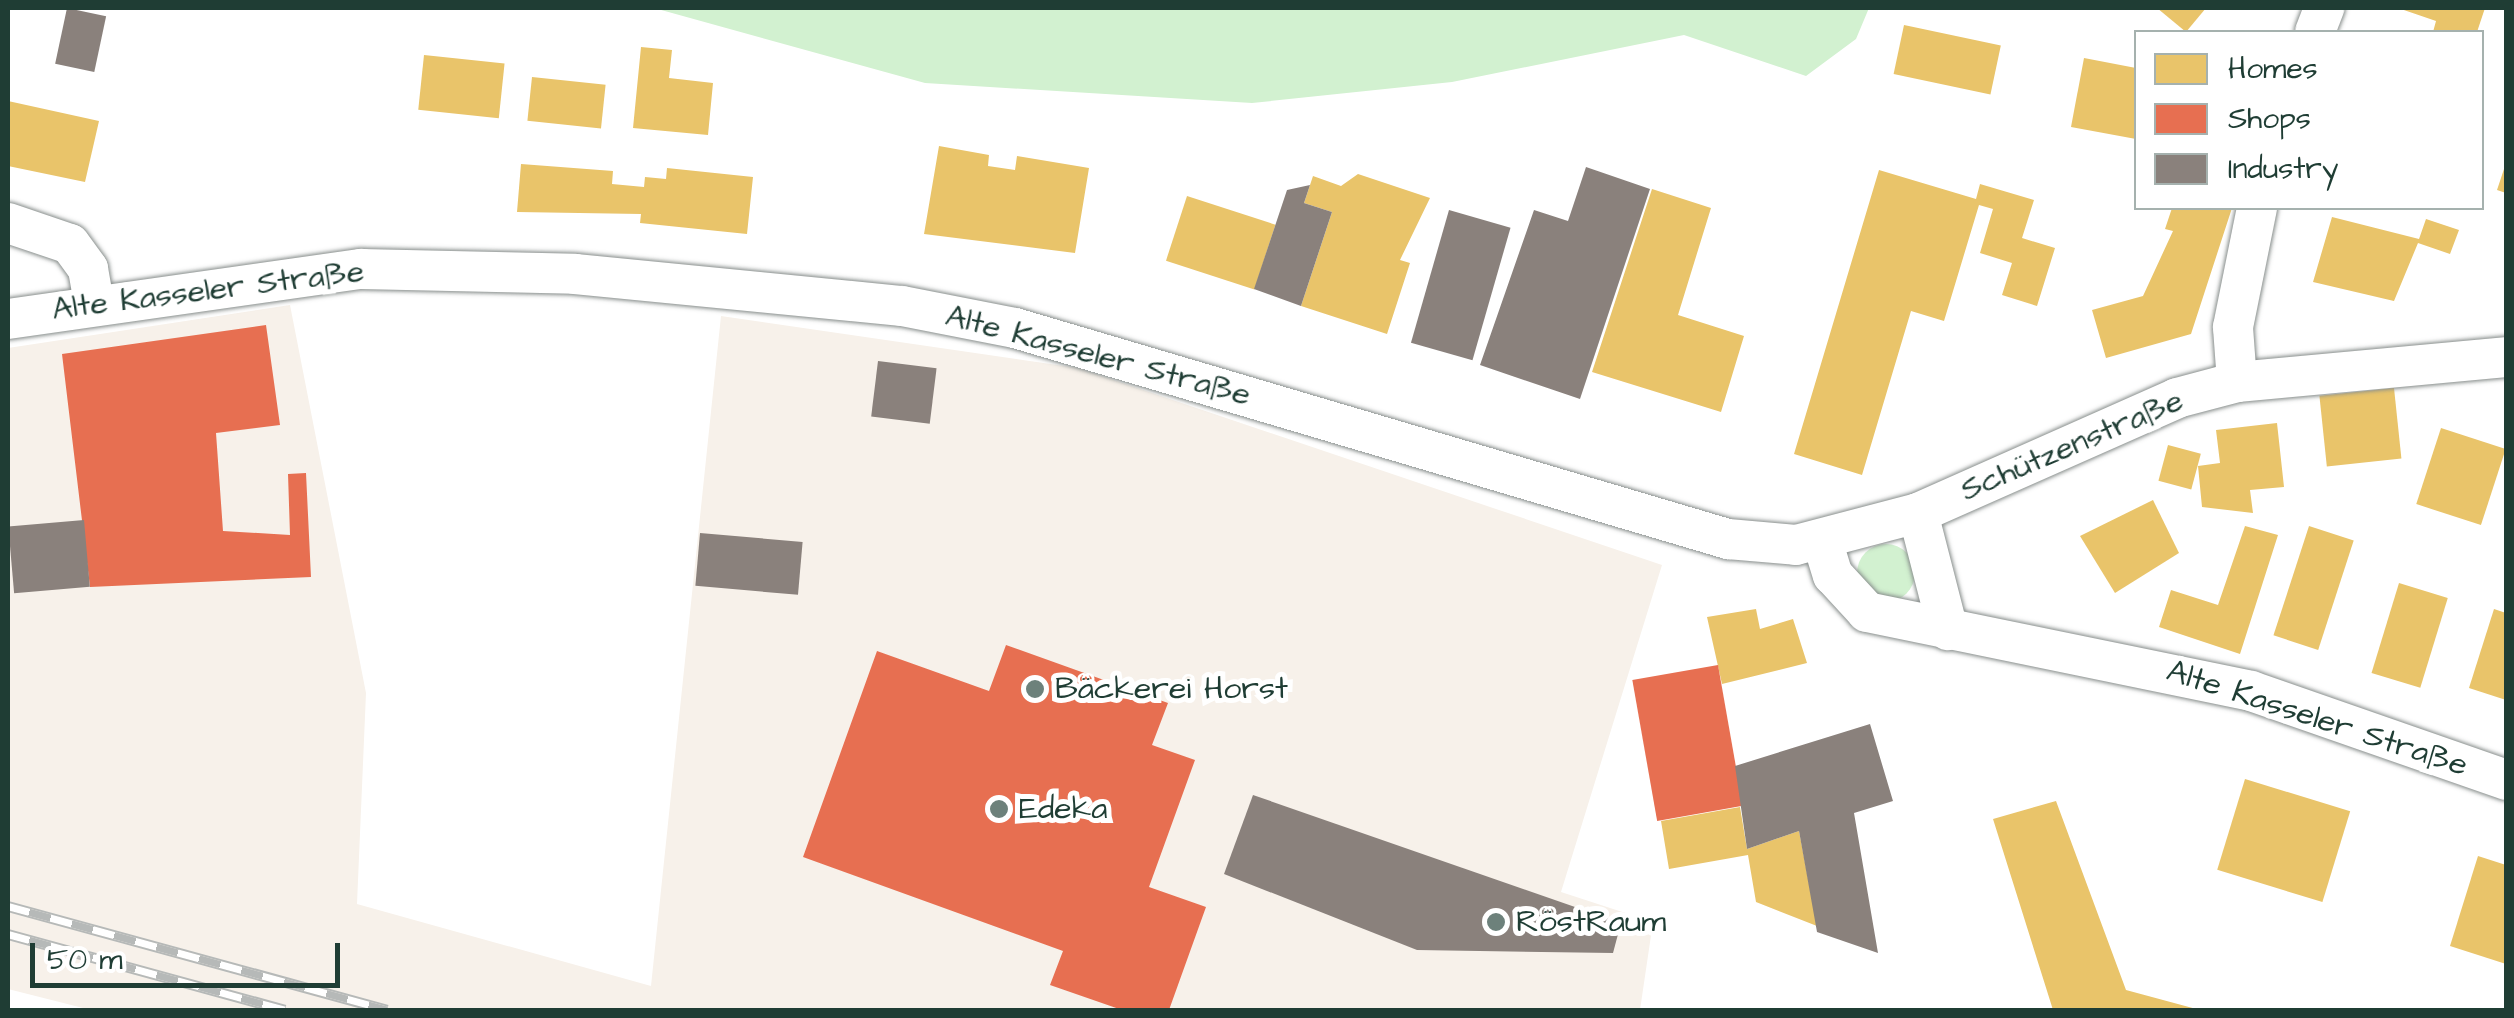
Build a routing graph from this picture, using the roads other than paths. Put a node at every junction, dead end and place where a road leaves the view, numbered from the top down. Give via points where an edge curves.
1 (2256, 210) edge
2 (8, 223) edge
3 (94, 303) junction
4 (8, 318) edge
5 (2506, 357) edge
6 (2237, 382) junction
7 (1918, 514) junction
8 (1822, 540) junction
9 (1948, 630) junction
10 (2506, 780) edge

1 - 6 street via 2238,284
2 - 3 street via 70,244 88,269
3 - 4 street, Alte Kasseler Straße
3 - 8 street, Alte Kasseler Straße via 298,274 450,268 902,306 1016,328 1728,540
5 - 6 street, Schützenstraße
6 - 7 street, Schützenstraße via 2130,415
7 - 8 street, Schützenstraße
7 - 9 street
8 - 9 street, Alte Kasseler Straße via 1834,575 1867,612
9 - 10 street, Alte Kasseler Straße via 2251,691

